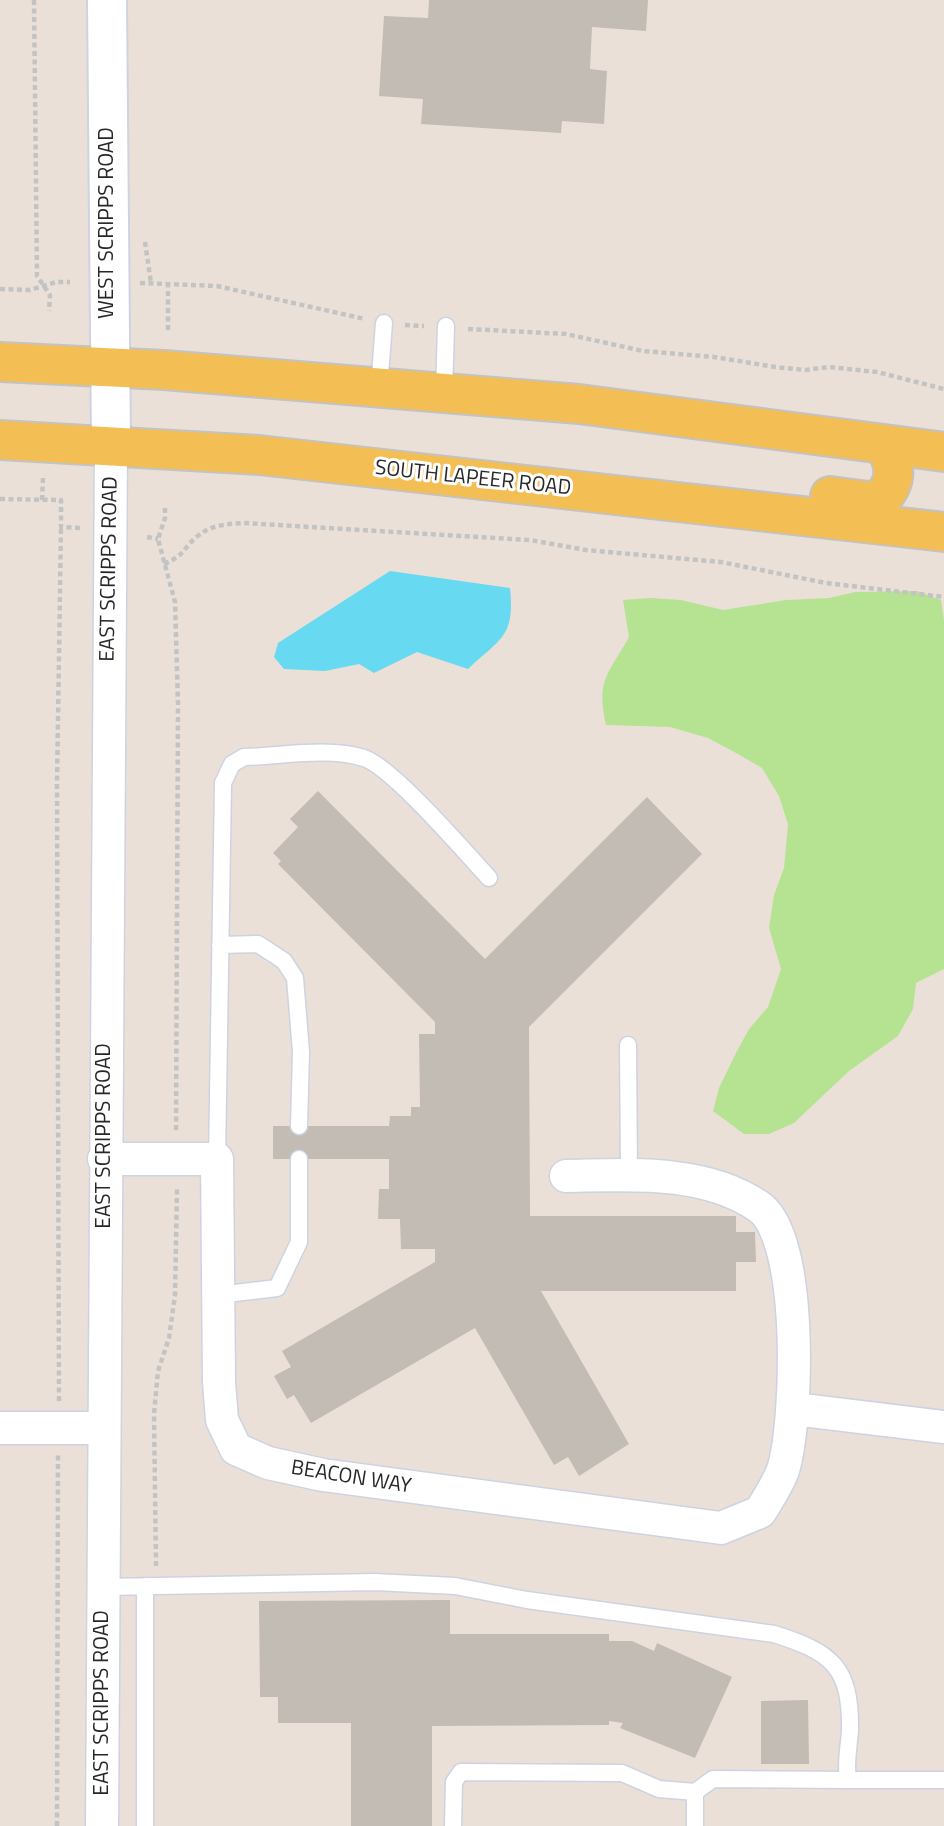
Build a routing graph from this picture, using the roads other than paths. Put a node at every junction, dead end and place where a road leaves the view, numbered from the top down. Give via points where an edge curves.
1 (107, 0) edge
2 (384, 323) road end
3 (446, 326) road end
4 (0, 362) edge
5 (108, 366) junction
6 (379, 388) junction
7 (444, 394) junction
8 (0, 440) edge
9 (884, 444) junction
10 (111, 445) junction
11 (944, 452) edge
12 (546, 488) junction
13 (944, 532) edge
14 (489, 878) dead end
15 (220, 944) junction
16 (628, 1045) dead end
17 (299, 1126) dead end
18 (104, 1159) junction
19 (217, 1159) junction
20 (299, 1159) dead end
21 (629, 1175) junction
22 (566, 1176) dead end
23 (218, 1295) junction
24 (794, 1409) junction
25 (944, 1427) edge
26 (0, 1428) edge
27 (104, 1428) junction
28 (145, 1586) junction
29 (103, 1587) junction
30 (848, 1780) junction
31 (944, 1780) edge
32 (695, 1792) junction
33 (102, 1826) edge
34 (145, 1826) edge
35 (453, 1826) edge
36 (695, 1826) edge

1 - 5 street, WEST SCRIPPS ROAD
2 - 6 lane
3 - 7 lane
4 - 5 main road
5 - 6 main road
5 - 10 street, WEST SCRIPPS ROAD
6 - 7 main road
7 - 9 main road via 579,404
8 - 10 main road, SOUTH LAPEER ROAD
9 - 11 main road
9 - 12 main road via 894,464 894,479 887,492 874,501 608,469 574,474
10 - 12 main road, SOUTH LAPEER ROAD via 259,456
10 - 18 street, EAST SCRIPPS ROAD
12 - 13 main road, SOUTH LAPEER ROAD
14 - 15 lane via 389,775 366,759 342,754 244,757 232,764 223,783
15 - 17 lane via 258,944 284,961 295,978 301,1052
15 - 19 lane
16 - 21 lane
18 - 19 street
18 - 27 street, EAST SCRIPPS ROAD
19 - 23 street, BEACON WAY
20 - 23 lane via 299,1242 277,1288
21 - 22 street, BEACON WAY
21 - 24 street, BEACON WAY via 719,1184 761,1207 779,1239 790,1285
23 - 24 street, BEACON WAY via 222,1420 236,1449 268,1463 323,1475 721,1528 760,1512 782,1471
24 - 25 street
26 - 27 street
27 - 29 street, EAST SCRIPPS ROAD
28 - 29 lane
28 - 30 lane via 375,1581 455,1586 774,1634 812,1646 832,1660 846,1683
28 - 34 lane
29 - 33 street, EAST SCRIPPS ROAD
30 - 31 lane
30 - 32 lane via 713,1779
32 - 35 lane via 659,1789 622,1773 461,1772 454,1782
32 - 36 lane

